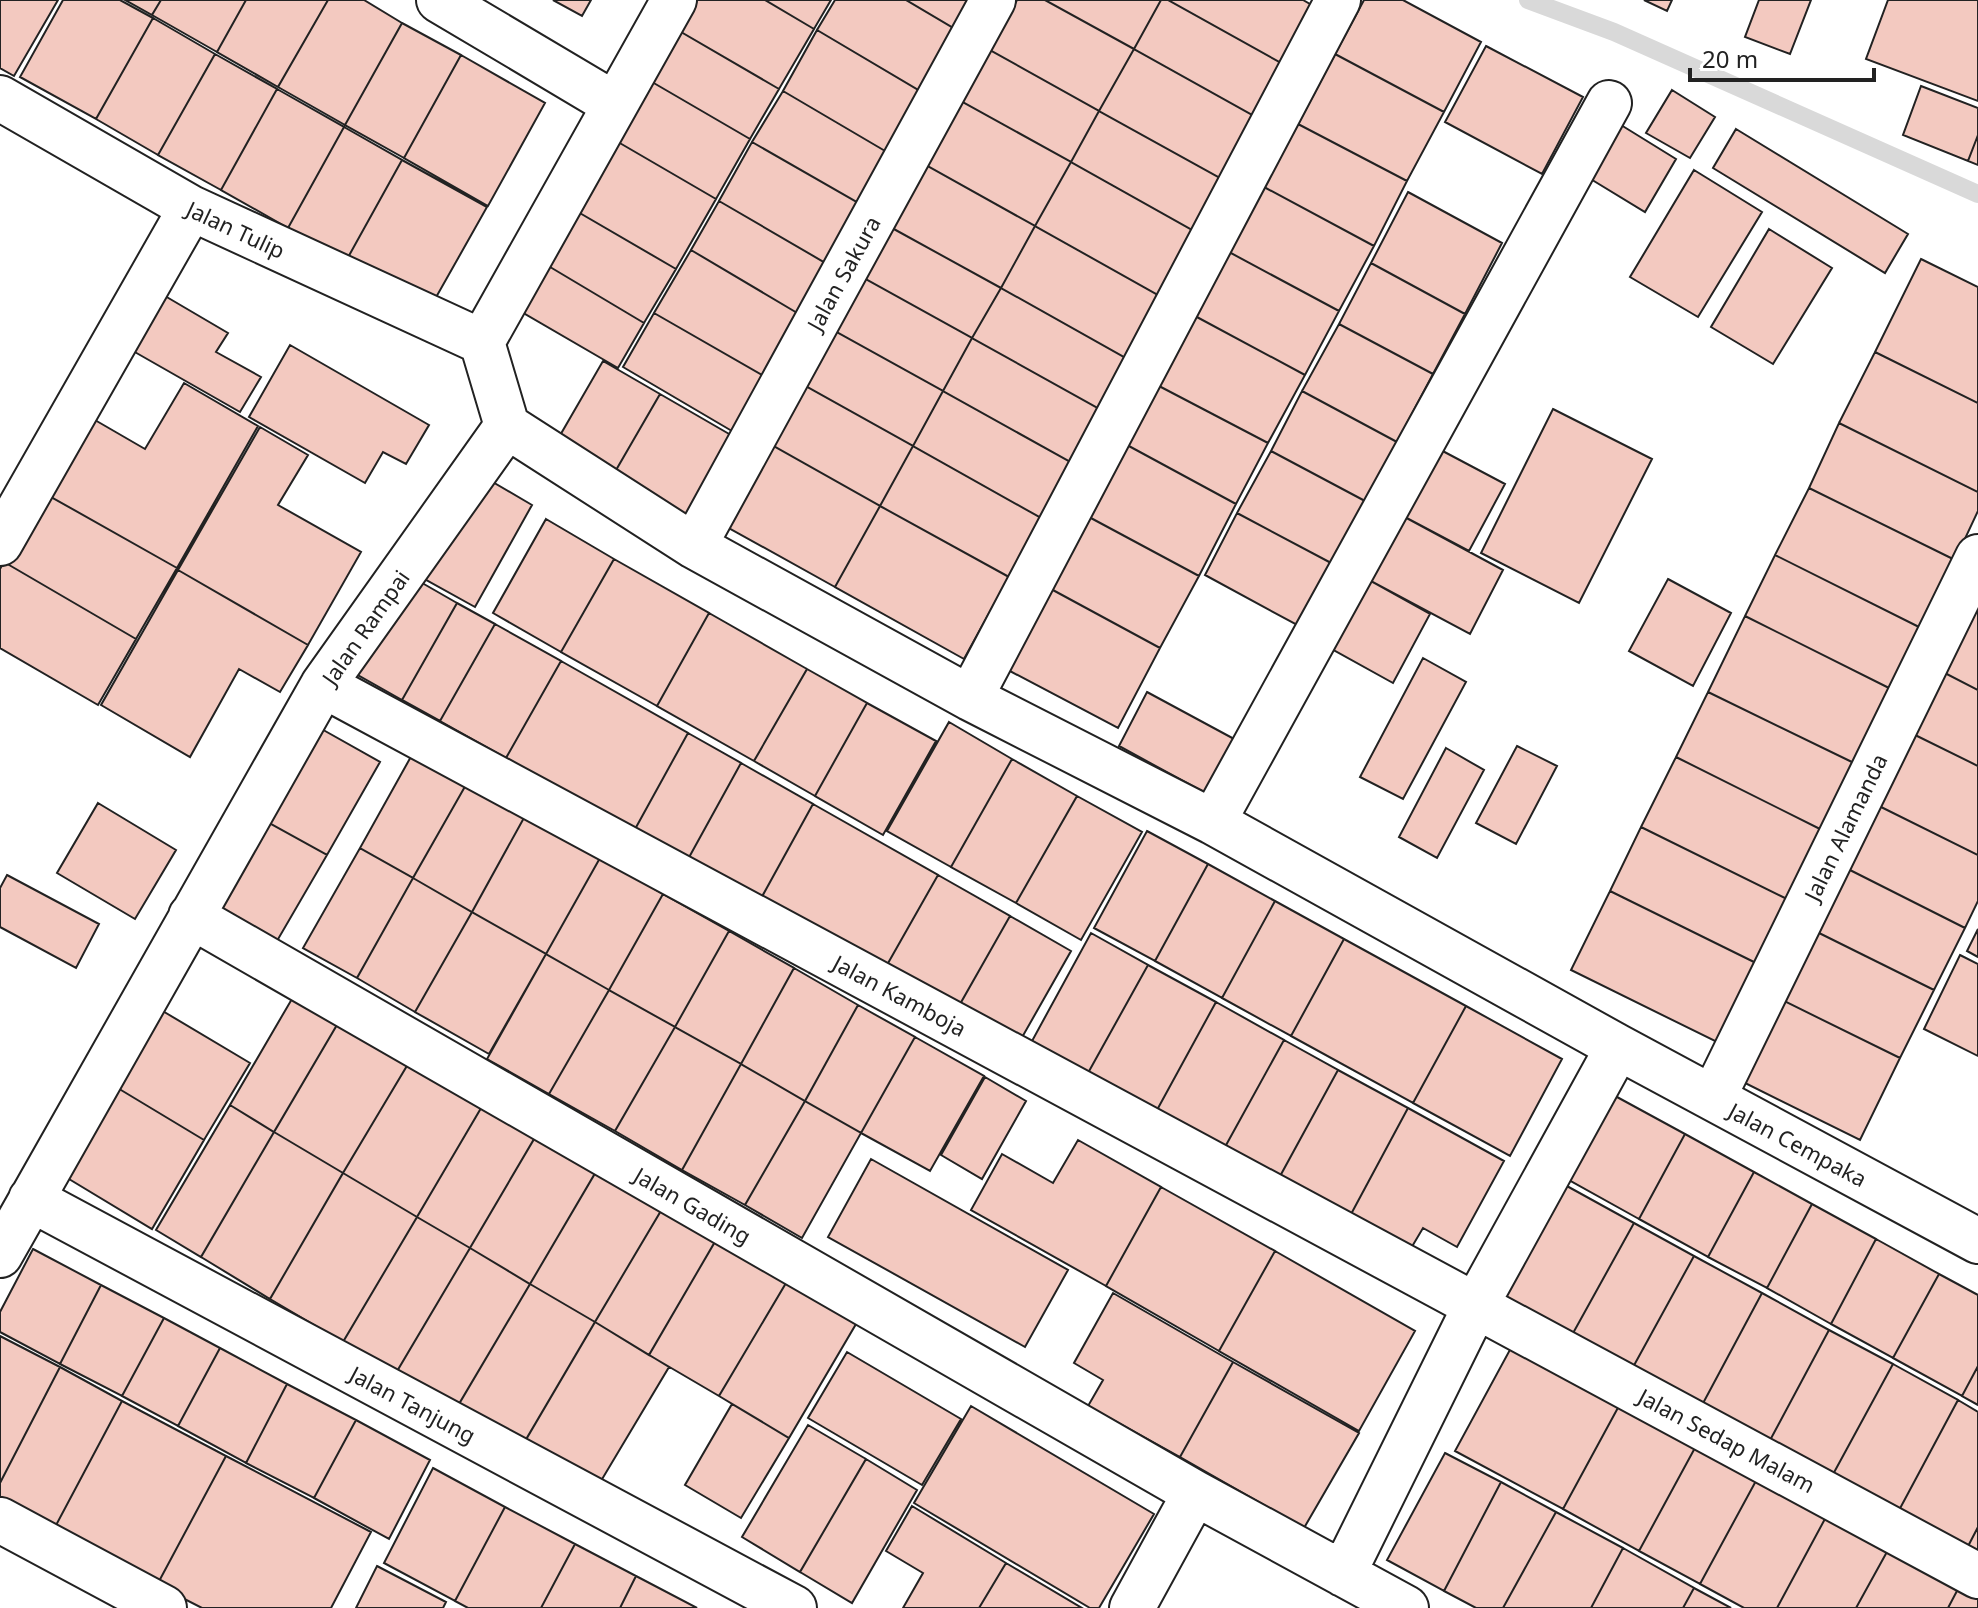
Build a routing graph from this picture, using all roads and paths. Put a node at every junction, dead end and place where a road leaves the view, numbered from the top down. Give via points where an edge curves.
1 (439, 0) edge
2 (674, 0) edge
3 (993, 0) edge
4 (1338, 0) edge
5 (0, 98) edge
6 (1609, 103) dead end
7 (614, 104) junction
8 (191, 208) junction
9 (482, 342) junction
10 (507, 426) junction
11 (0, 543) edge
12 (694, 546) junction
13 (1978, 557) edge
14 (323, 685) junction
15 (970, 698) junction
16 (1213, 822) junction
17 (191, 916) junction
18 (1618, 1047) junction
19 (1713, 1098) junction
20 (31, 1199) junction
21 (1978, 1241) edge
22 (0, 1255) edge
23 (1476, 1305) junction
24 (1195, 1493) junction
25 (0, 1520) edge
26 (1343, 1574) junction
27 (1978, 1576) edge
28 (164, 1608) edge
29 (794, 1608) edge
30 (1132, 1608) edge
31 (1406, 1608) edge

1 - 7 street
2 - 7 street
3 - 12 street, Jalan Sakura
4 - 15 street
5 - 8 street, Jalan Tulip
6 - 16 street
7 - 9 street
8 - 9 street, Jalan Tulip
8 - 11 street
9 - 10 street
10 - 12 street
10 - 14 street, Jalan Rampai
12 - 15 street
13 - 19 street, Jalan Alamanda
14 - 17 street, Jalan Rampai
14 - 23 street, Jalan Kamboja
15 - 16 street
16 - 18 street
17 - 20 street, Jalan Rampai
17 - 24 street, Jalan Gading
18 - 19 street, Jalan Cempaka
18 - 23 street
19 - 21 street, Jalan Cempaka
20 - 22 street, Jalan Rampai
20 - 29 street, Jalan Tanjung
23 - 26 street
23 - 27 street, Jalan Sedap Malam
24 - 26 street, Jalan Gading
24 - 30 street
25 - 28 street
26 - 31 street, Jalan Gading

